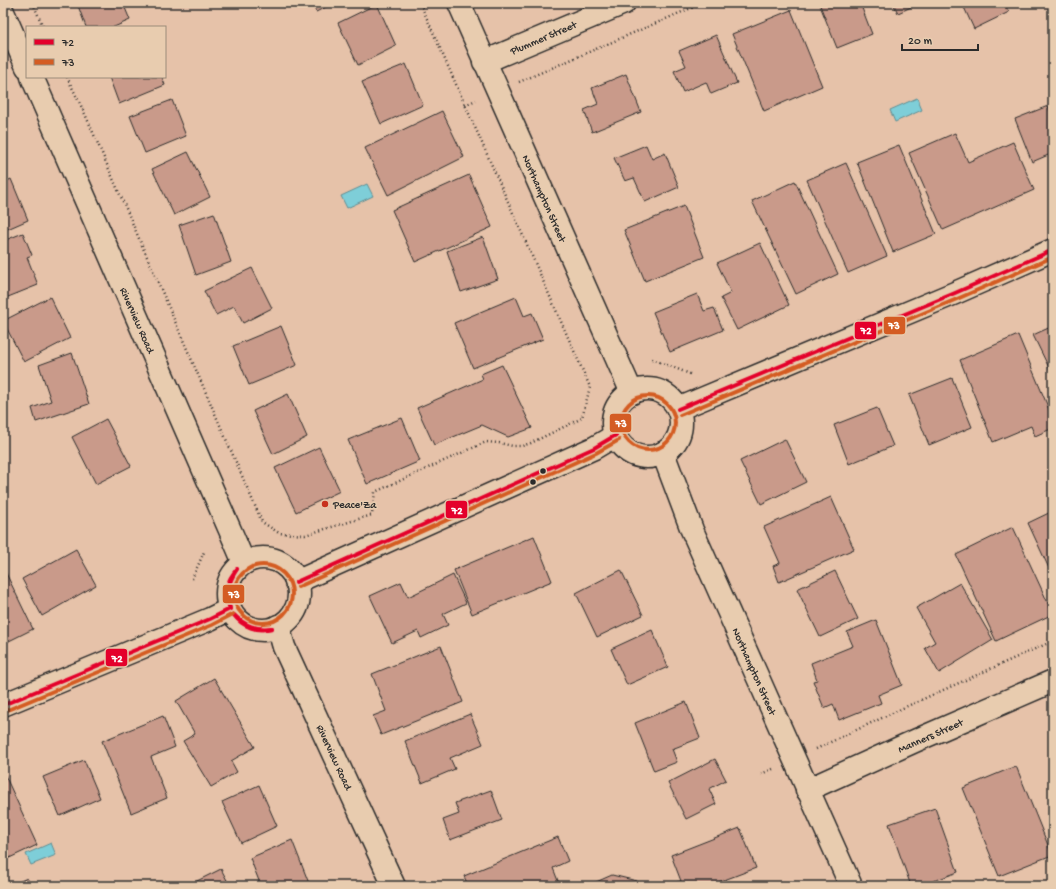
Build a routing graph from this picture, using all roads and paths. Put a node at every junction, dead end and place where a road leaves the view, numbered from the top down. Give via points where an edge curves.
1 (33, 3) edge
2 (420, 3) edge
3 (459, 3) edge
4 (624, 3) edge
5 (703, 3) edge
6 (3, 12) edge
7 (43, 26) edge
8 (484, 62) junction
9 (26, 65) edge
10 (32, 78) edge
11 (67, 78) edge
12 (497, 91) junction
13 (465, 105) junction
14 (1053, 250) edge
15 (652, 359) dead end
16 (690, 374) dead end
17 (632, 393) junction
18 (678, 410) junction
19 (616, 435) junction
20 (663, 453) junction
21 (204, 552) dead end
22 (244, 563) junction
23 (192, 580) dead end
24 (296, 582) junction
25 (230, 609) junction
26 (278, 626) junction
27 (1053, 641) edge
28 (1053, 681) edge
29 (3, 705) edge
30 (794, 759) junction
31 (761, 774) dead end
32 (807, 790) junction
33 (394, 886) edge
34 (851, 886) edge

1 - 7 path
2 - 13 path
3 - 8 street, Northampton Street
4 - 8 street, Plummer Street
5 - 12 path
6 - 9 street
8 - 12 street, Northampton Street
10 - 22 street, Riverview Road
11 - 13 path via 262,522 279,533 305,535 372,515 375,492 486,442 522,446 582,418 590,387
12 - 13 path
12 - 17 street, Northampton Street
14 - 18 street
15 - 16 path
17 - 18 street via 654,390 672,400
17 - 19 street via 618,406 614,416
18 - 20 street via 681,430 671,447
19 - 20 street via 621,445 640,456 652,457
19 - 24 street via 594,448
20 - 30 street, Northampton Street via 692,530
21 - 23 path
22 - 24 street via 254,559 275,560 288,569
22 - 25 street via 236,570 228,584 227,599
24 - 26 street via 298,592 293,612
25 - 26 street via 237,619 256,629
25 - 29 street
26 - 33 street, Riverview Road via 284,647
27 - 30 path
28 - 32 street, Manners Street
30 - 31 path
30 - 32 street, Northampton Street
32 - 34 street, Northampton Street

